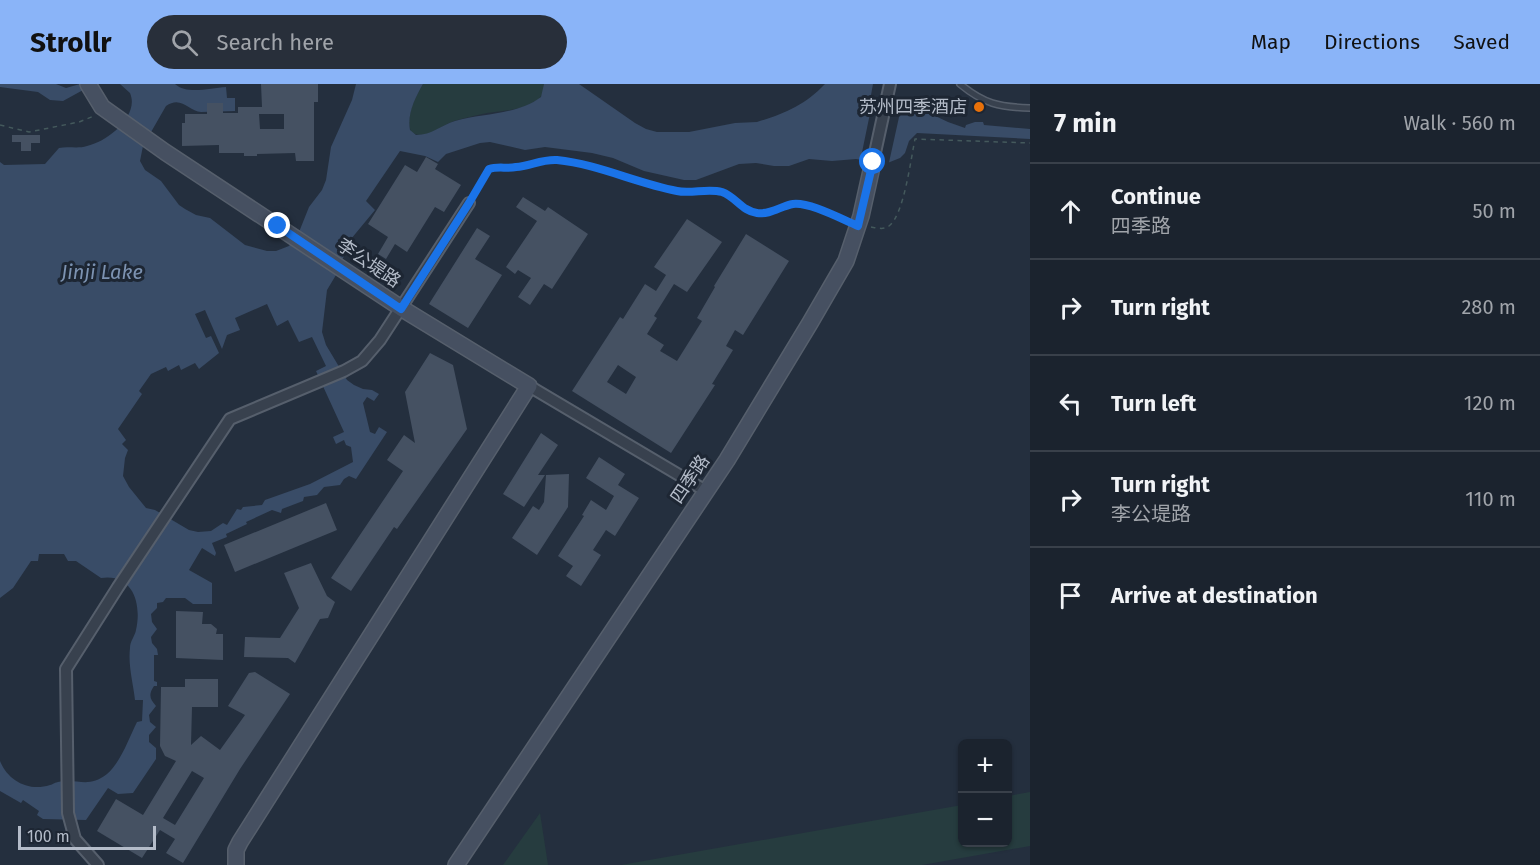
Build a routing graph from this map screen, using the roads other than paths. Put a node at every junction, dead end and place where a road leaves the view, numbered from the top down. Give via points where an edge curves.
1 (88, 84) edge
2 (960, 84) edge
3 (889, 89) edge
4 (1030, 108) edge
5 (873, 162) joint
6 (469, 203) road end
7 (401, 309) junction
8 (529, 386) junction
9 (706, 491) junction
10 (98, 865) edge
11 (237, 865) edge
12 (456, 865) edge

1 - 7 street, 李公堤路 via 106,111
2 - 4 lane via 976,97 1004,108
3 - 5 street, 四季路
5 - 9 street, 四季路 via 846,261
6 - 7 street
7 - 8 street, 李公堤路
7 - 10 street via 362,361 230,419 66,669 68,813 75,839
8 - 9 street, 李公堤路
8 - 11 street via 240,842
9 - 12 street, 四季路

